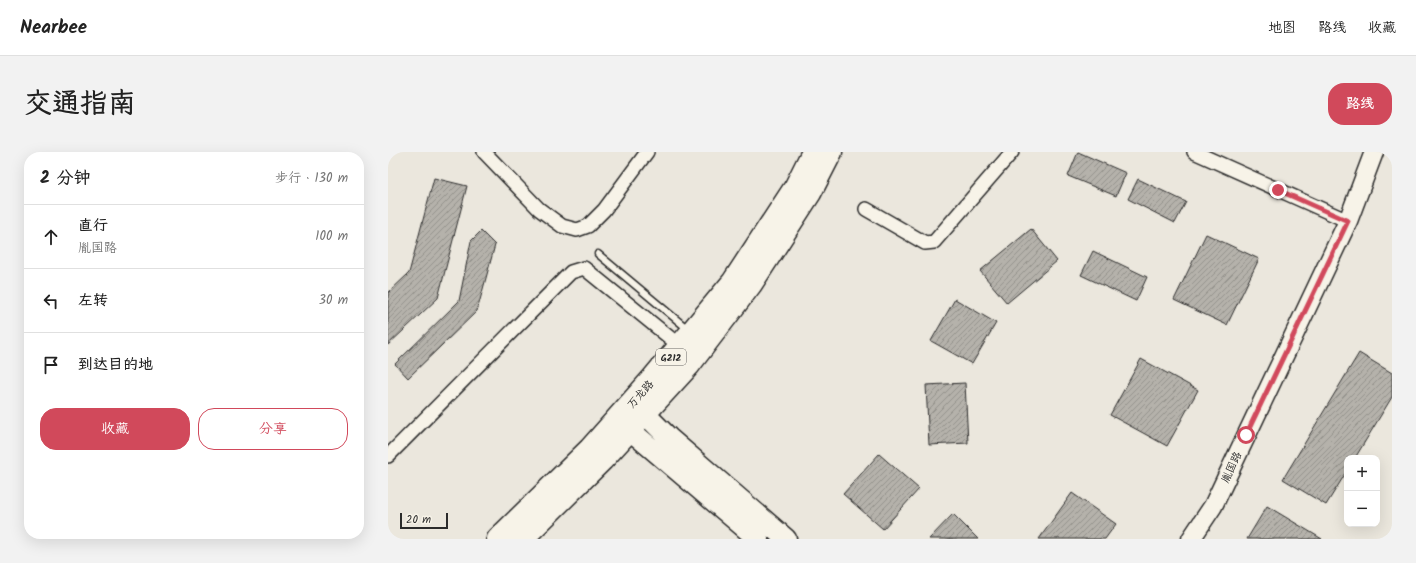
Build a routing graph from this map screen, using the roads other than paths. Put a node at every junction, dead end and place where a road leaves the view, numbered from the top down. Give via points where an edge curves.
1 (484, 152) edge
2 (648, 152) edge
3 (813, 152) edge
4 (831, 152) edge
5 (1012, 152) edge
6 (1194, 152) edge
7 (1374, 152) edge
8 (866, 209) dead end
9 (1348, 221) junction
10 (598, 254) dead end
11 (695, 340) junction
12 (631, 416) junction
13 (388, 456) edge
14 (498, 539) edge
15 (522, 539) edge
16 (758, 539) edge
17 (786, 539) edge
18 (1191, 539) edge

1 - 2 street via 539,209 562,226 577,230 588,226 604,210
3 - 11 highway, 万龙路 / G212 via 796,186
4 - 11 highway, 万龙路 / G212 via 810,193 751,284
5 - 8 street via 934,242 925,242
6 - 9 street
7 - 9 main road, 胤国路
9 - 18 main road, 胤国路 via 1213,506
10 - 11 lane
11 - 12 highway, 万龙路 / G212 via 689,365
11 - 13 street via 584,268 571,272
12 - 14 highway, 万龙路 / G212 via 590,449
12 - 15 highway, 万龙路 / G212 via 602,460
12 - 16 main road
12 - 17 main road via 669,438

